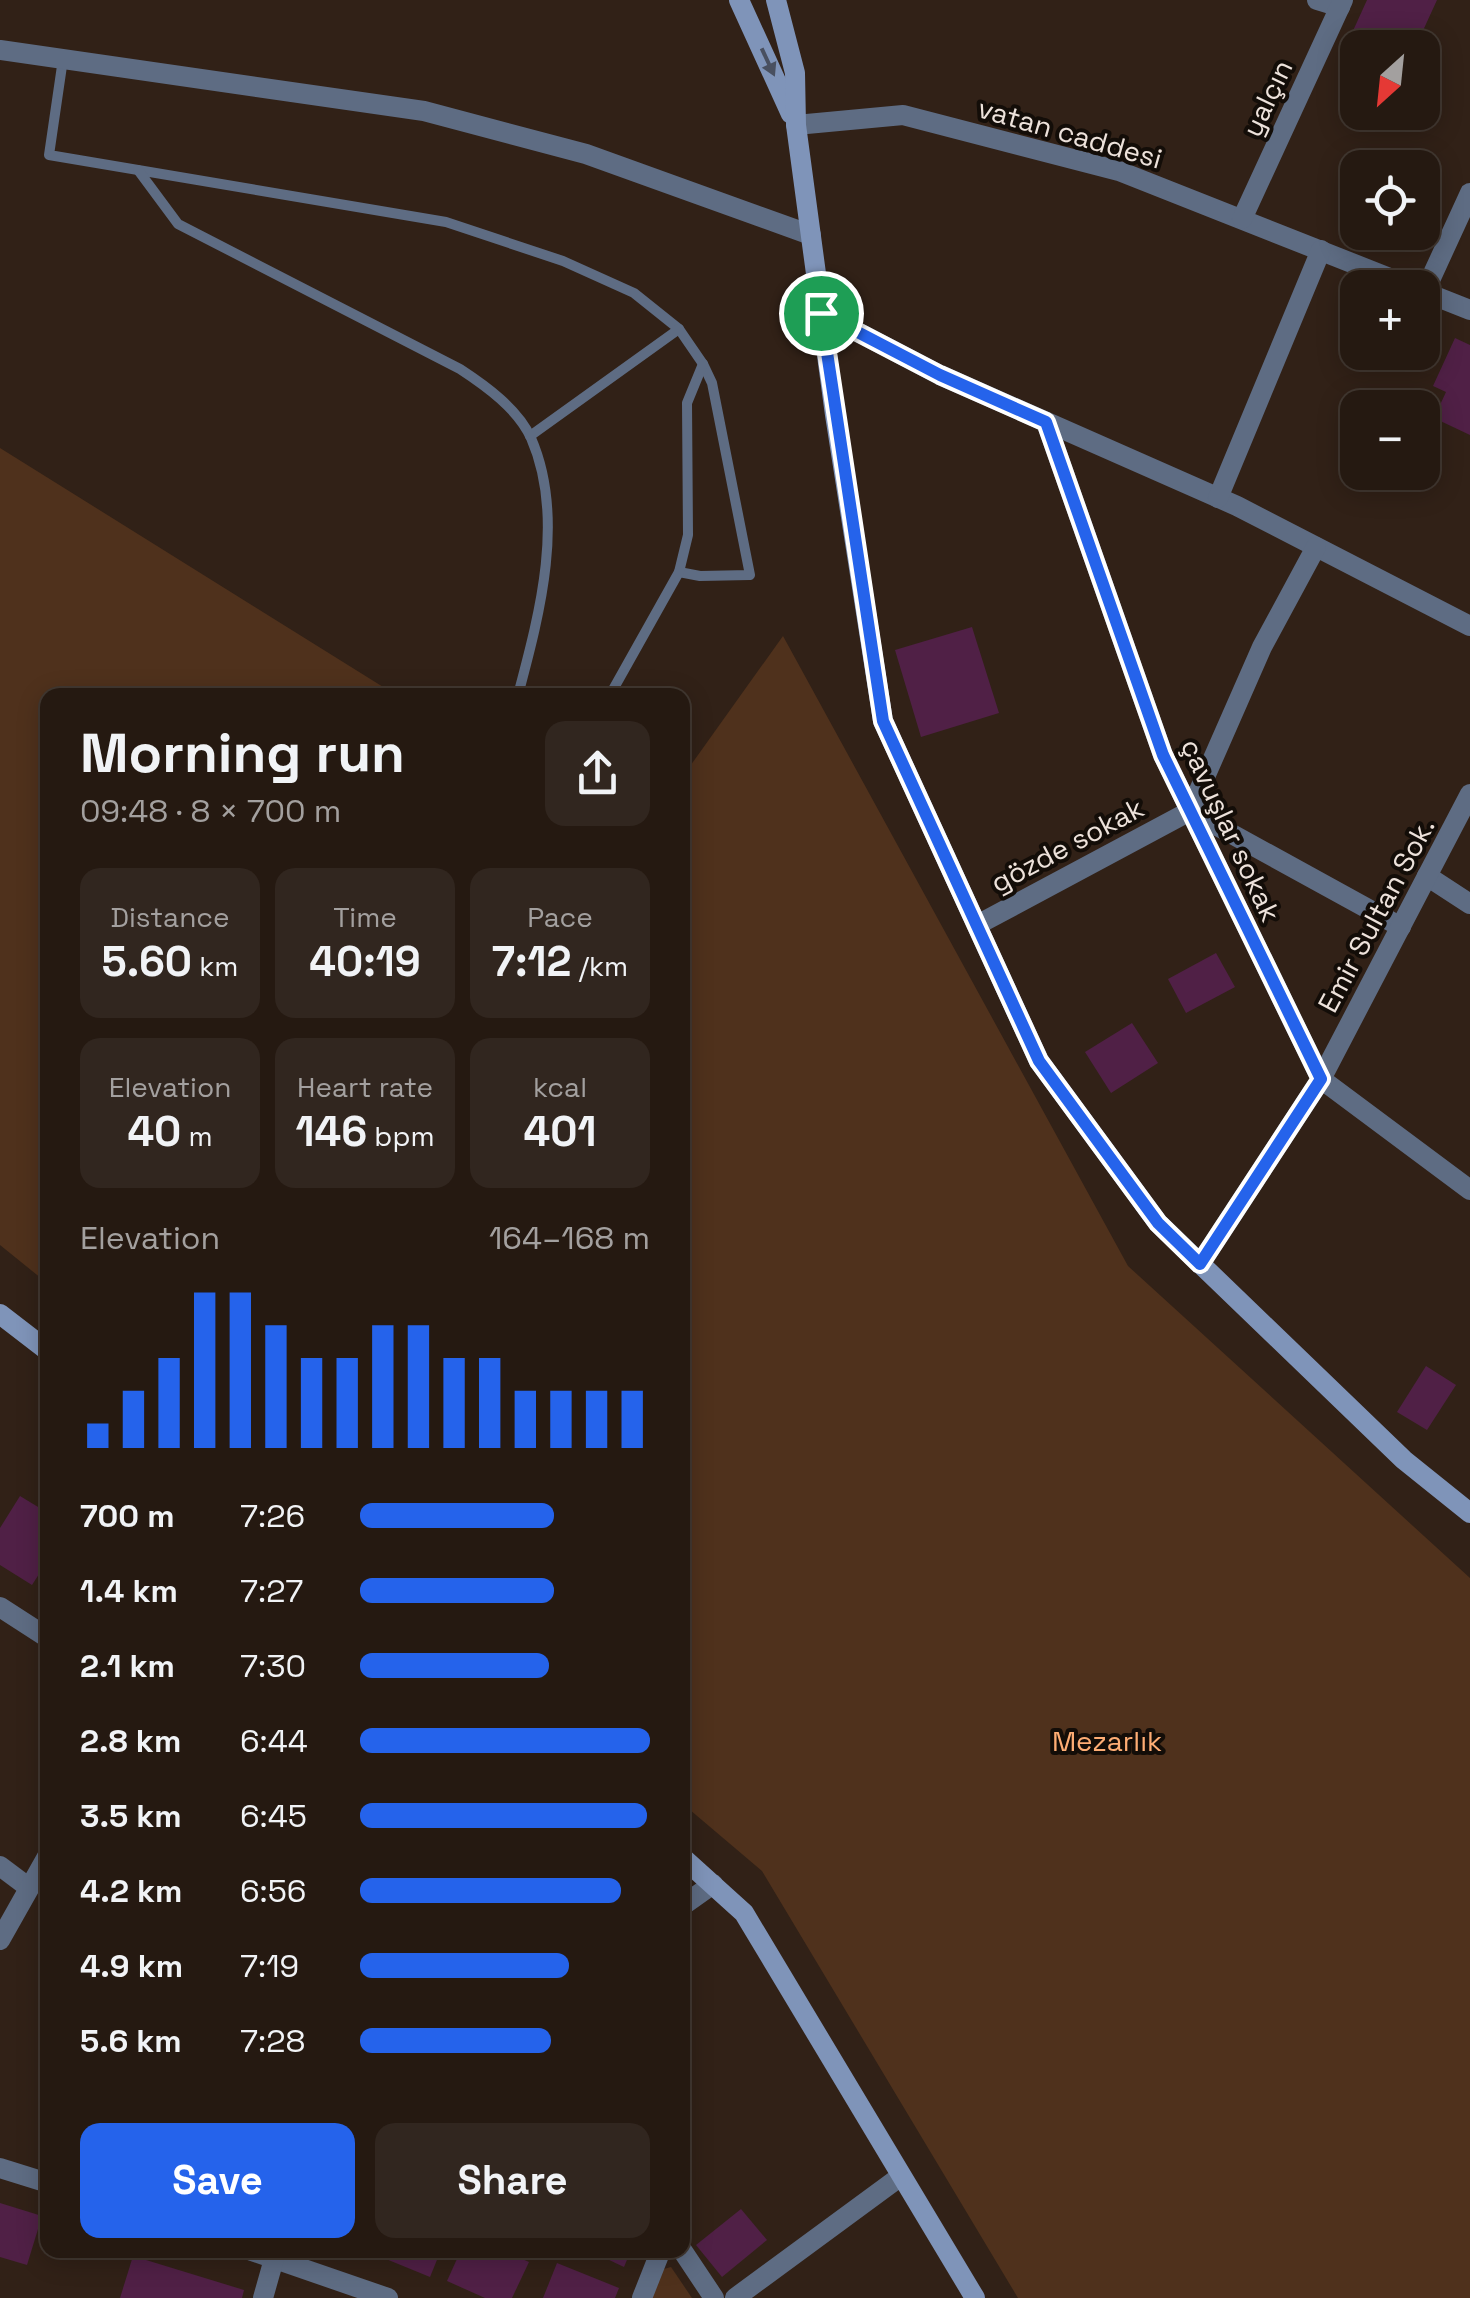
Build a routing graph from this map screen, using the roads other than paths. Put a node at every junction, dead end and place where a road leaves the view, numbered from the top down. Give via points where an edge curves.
1 (739, 0) edge
2 (776, 0) edge
3 (1318, 0) edge
4 (1342, 3) edge
5 (0, 50) edge
6 (63, 59) junction
7 (796, 125) junction
8 (138, 170) junction
9 (1470, 193) edge
10 (1242, 219) junction
11 (810, 235) junction
12 (1321, 250) junction
13 (1371, 270) edge
14 (1431, 270) edge
15 (1440, 298) edge
16 (1470, 310) edge
17 (821, 313) junction
18 (679, 329) junction
19 (703, 364) junction
20 (1046, 422) junction
21 (530, 436) junction
22 (1218, 498) junction
23 (1316, 547) junction
24 (679, 572) junction
25 (1470, 626) edge
26 (520, 688) edge
27 (614, 688) edge
28 (1470, 794) edge
29 (1190, 811) junction
30 (1428, 876) junction
31 (1470, 904) edge
32 (977, 925) junction
33 (1401, 927) junction
34 (1321, 1079) junction
35 (1470, 1190) edge
36 (1200, 1264) junction
37 (0, 1314) edge
38 (40, 1345) edge
39 (1470, 1513) edge
40 (0, 1607) edge
41 (40, 1633) edge
42 (690, 1863) edge
43 (0, 1866) edge
44 (40, 1868) edge
45 (712, 1884) junction
46 (28, 1887) junction
47 (690, 1900) edge
48 (0, 1940) edge
49 (0, 2168) edge
50 (901, 2176) junction
51 (40, 2180) edge
52 (658, 2258) edge
53 (687, 2258) edge
54 (274, 2259) joint
55 (263, 2298) edge
56 (388, 2298) edge
57 (642, 2298) edge
58 (714, 2298) edge
59 (736, 2298) edge
60 (976, 2298) edge

1 -> 7 street
2 - 7 street via 795,72
3 - 4 street
4 - 10 street, yalçın
5 - 6 street
6 - 8 lane via 49,155
6 - 11 street via 424,111 586,154
7 - 10 street, vatan caddesi via 903,115 1119,171
7 - 11 street
8 - 18 lane via 446,222 634,293
8 - 21 lane via 178,224 460,369 493,393
9 - 14 street
10 - 12 street, vatan caddesi
11 - 17 street
12 - 13 street, vatan caddesi
12 - 22 street
15 - 16 street, vatan caddesi
17 - 20 street
17 - 32 street via 883,721
18 - 19 lane
18 - 21 lane
19 - 24 lane via 687,403 688,536
19 - 24 lane via 750,575
20 - 22 street
20 - 29 street, çavuşlar sokak via 1163,755
21 - 26 lane via 544,488 547,548
22 - 23 street
23 - 25 street
23 - 29 street via 1262,647
24 - 27 lane
28 - 30 street, Emir Sultan Sok.
29 - 32 street, gözde sokak
29 - 33 street
29 - 34 street, çavuşlar sokak
30 - 31 street
30 - 33 street, Emir Sultan Sok.
32 - 36 street via 1039,1061 1158,1223
33 - 34 street, Emir Sultan Sok.
34 - 35 street, çavuşlar sokak
34 - 36 street, Emir Sultan Sok.
36 - 39 street via 1404,1460
37 - 38 street
40 - 41 street
42 - 45 street
43 - 46 street
44 - 46 street
45 - 47 street
45 - 50 street via 744,1913
46 - 48 street
49 - 51 street
50 - 59 street
50 - 60 street
52 - 57 street
53 - 58 street
54 - 55 street
54 - 56 street

